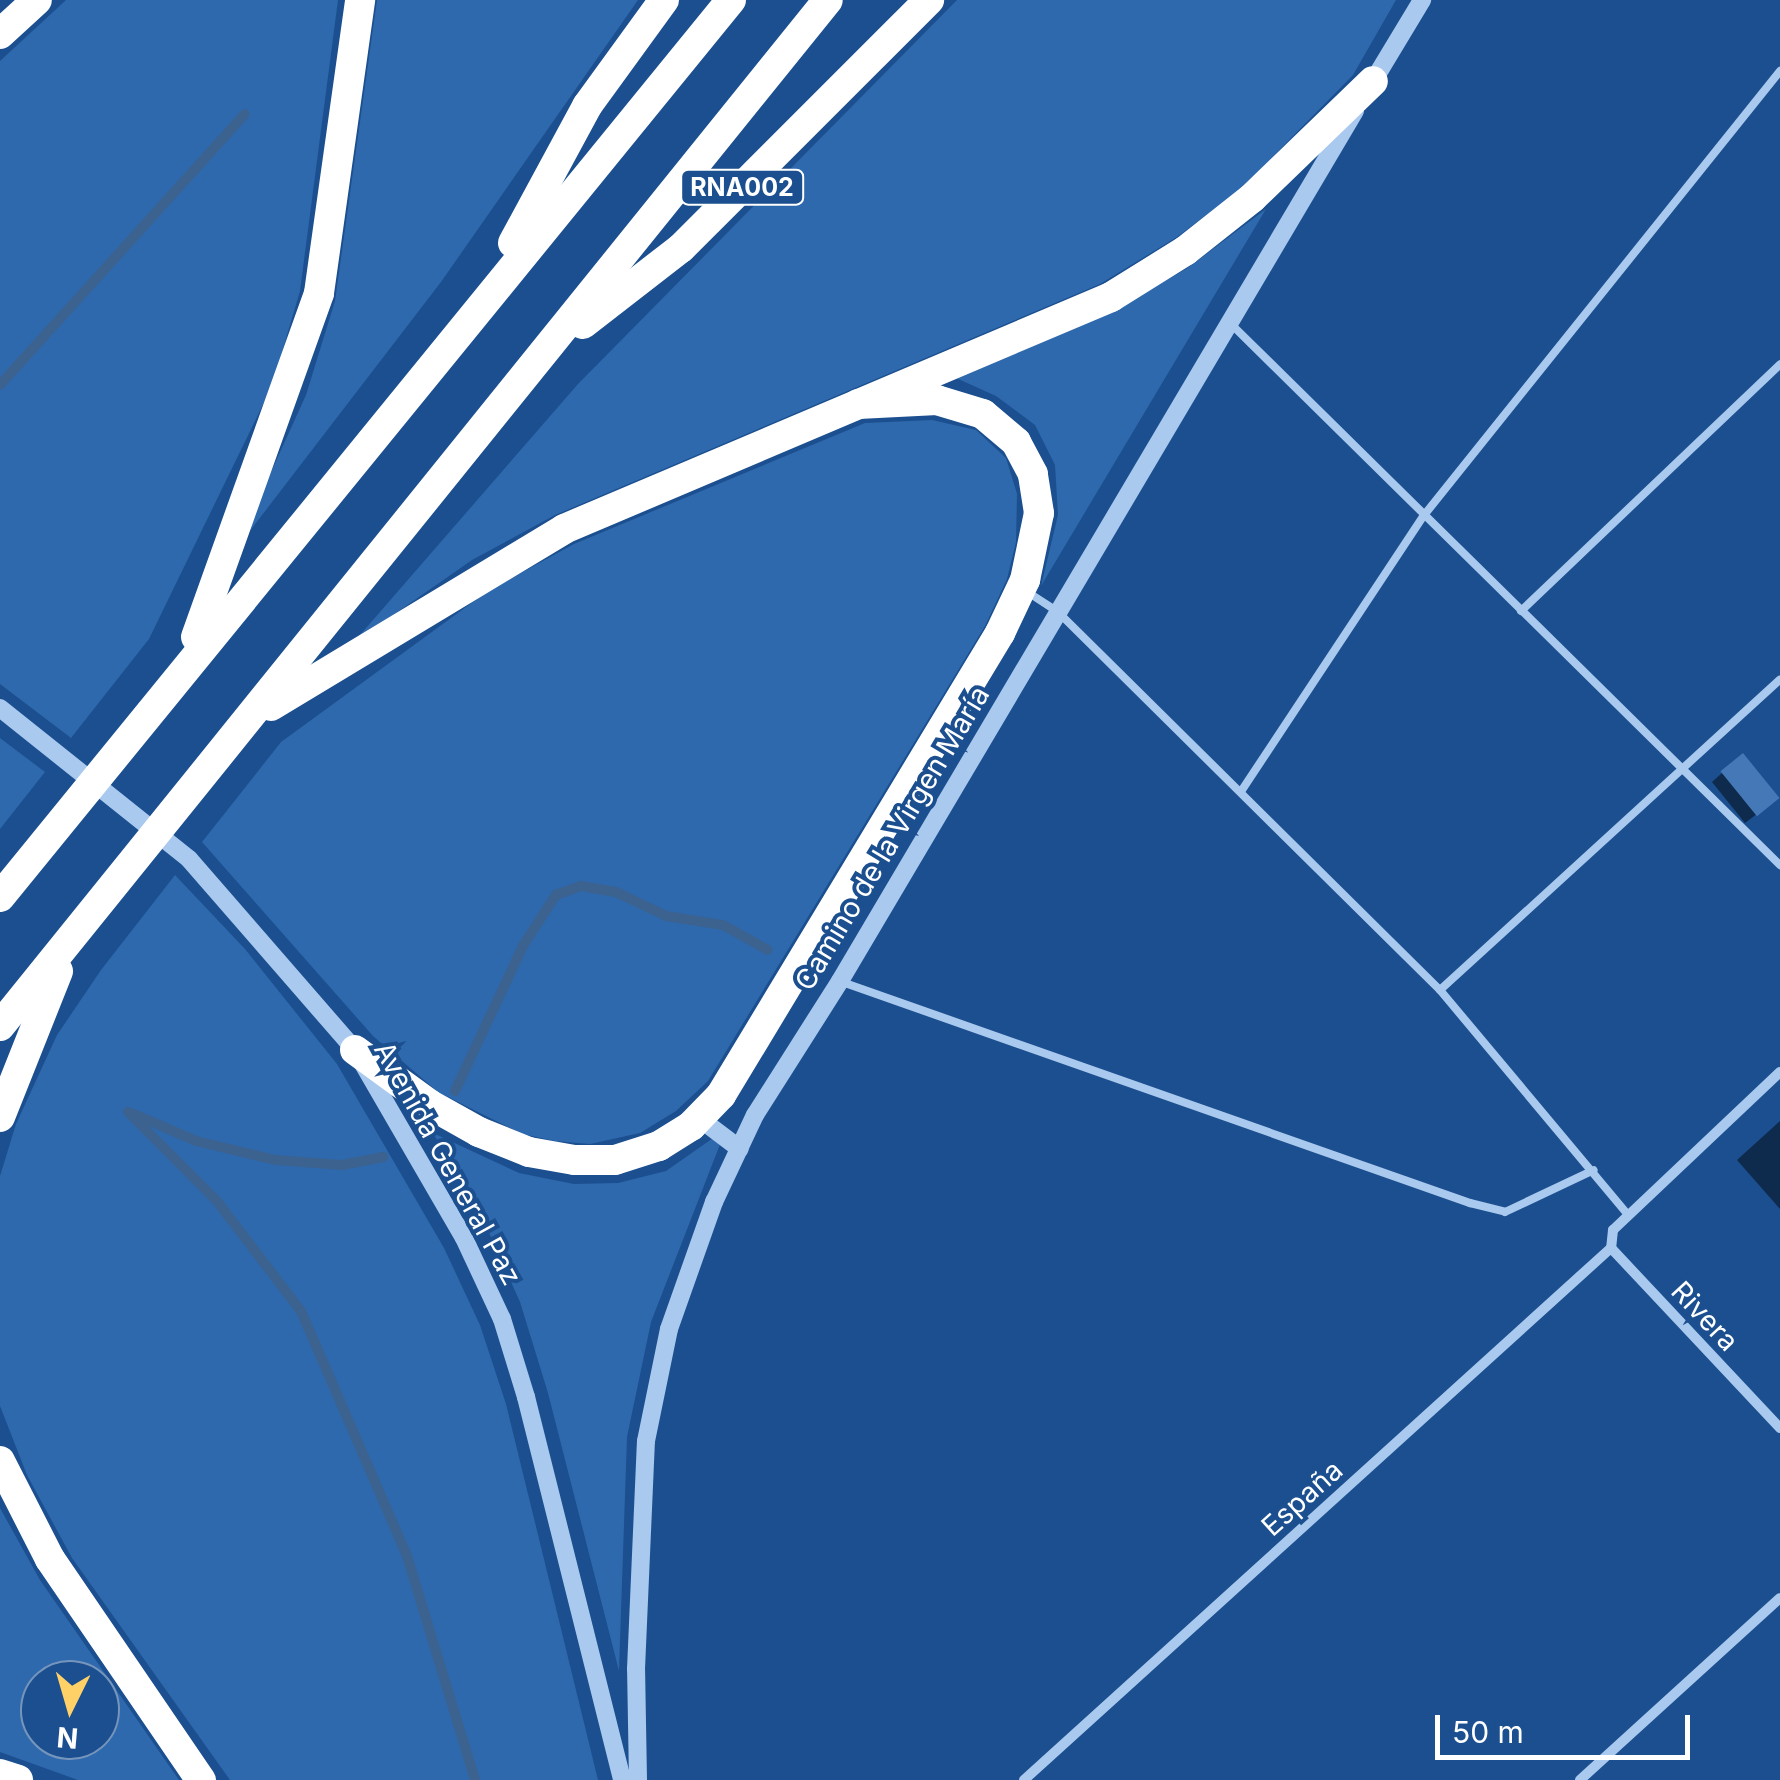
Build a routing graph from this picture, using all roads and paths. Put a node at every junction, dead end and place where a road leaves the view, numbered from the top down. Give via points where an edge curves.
1 (37, 0) edge
2 (360, 0) edge
3 (664, 0) edge
4 (731, 0) edge
5 (828, 0) edge
6 (929, 0) edge
7 (1422, 0) edge
8 (0, 34) edge
9 (1780, 71) edge
10 (1373, 81) junction
11 (479, 306) junction
12 (1230, 322) junction
13 (541, 357) junction
14 (1780, 364) edge
15 (858, 404) junction
16 (1425, 514) junction
17 (1020, 588) junction
18 (1522, 611) junction
19 (1058, 612) junction
20 (184, 666) junction
21 (1780, 680) edge
22 (0, 708) edge
23 (251, 719) junction
24 (1683, 769) junction
25 (1242, 790) junction
26 (1780, 864) edge
27 (1, 895) edge
28 (68, 945) junction
29 (840, 981) junction
30 (1440, 990) junction
31 (0, 1026) edge
32 (356, 1050) junction
33 (1780, 1072) edge
34 (0, 1117) edge
35 (699, 1118) junction
36 (740, 1149) junction
37 (1594, 1170) junction
38 (1628, 1215) junction
39 (1611, 1248) junction
40 (1780, 1428) edge
41 (0, 1461) edge
42 (1780, 1598) edge
43 (0, 1774) edge
44 (18, 1780) edge
45 (201, 1780) edge
46 (622, 1780) edge
47 (638, 1780) edge
48 (1024, 1780) edge
49 (1580, 1780) edge

1 - 8 highway
2 - 20 highway via 320,293
3 - 11 highway via 587,106
4 - 11 highway
5 - 13 highway, RNA002
6 - 13 highway, RNA002 via 681,248
7 - 10 street, Camino de la Virgen María
9 - 16 lane
10 - 12 street, Camino de la Virgen María
10 - 15 highway via 1252,198 1185,251 1111,296
11 - 20 highway
12 - 16 lane
12 - 19 street, Camino de la Virgen María
13 - 23 highway, RNA002
14 - 18 lane
15 - 17 highway via 937,400 982,414 1016,442 1033,474 1039,513
15 - 23 highway via 564,529
16 - 18 lane
16 - 25 lane
17 - 19 lane
17 - 35 highway via 1000,633 721,1095
18 - 24 lane
19 - 25 lane
19 - 29 street, Camino de la Virgen María
20 - 27 highway
21 - 24 lane
22 - 32 street, Avenida General Paz via 188,859
23 - 28 highway, RNA002
24 - 26 lane
24 - 30 lane
25 - 30 lane
28 - 31 highway, RNA002
28 - 34 highway
29 - 36 street, Camino de la Virgen María
29 - 37 lane via 1505,1212
30 - 37 lane
32 - 35 highway via 429,1104 528,1152 615,1160 659,1146
32 - 46 street, Avenida General Paz via 464,1238 502,1319
33 - 38 street
35 - 36 street
36 - 47 street, Camino de la Virgen María via 669,1329 646,1441
37 - 38 lane
38 - 39 street via 1613,1230
39 - 40 street, Rivera
39 - 48 street, España
41 - 45 highway via 50,1560
42 - 49 street
43 - 44 highway

